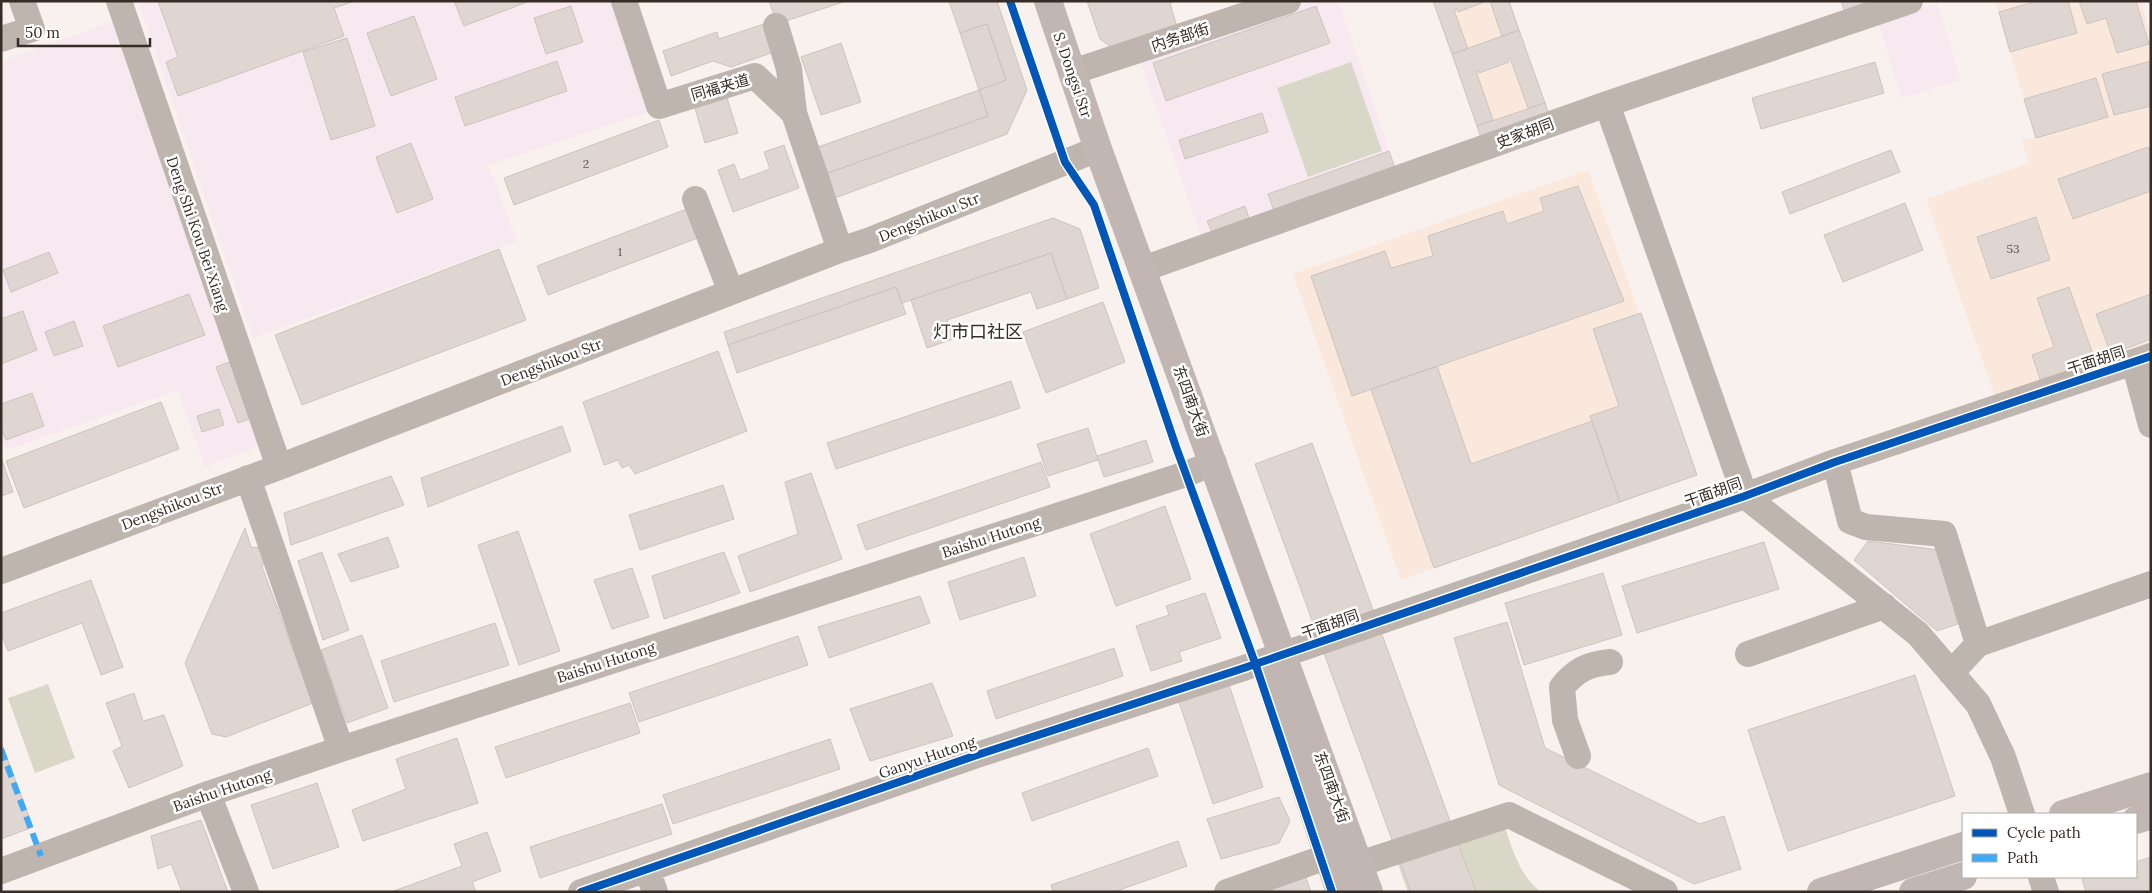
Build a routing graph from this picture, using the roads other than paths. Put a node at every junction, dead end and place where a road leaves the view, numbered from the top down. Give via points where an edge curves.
1 (22, 1) edge
2 (118, 1) edge
3 (624, 1) edge
4 (1048, 1) edge
5 (1288, 1) edge
6 (1910, 1) edge
7 (776, 26) dead end
8 (1, 39) edge
9 (1072, 72) junction
10 (1607, 104) junction
11 (794, 113) junction
12 (1098, 149) junction
13 (695, 199) dead end
14 (840, 250) junction
15 (1145, 274) junction
16 (731, 292) junction
17 (2142, 359) edge
18 (2151, 425) edge
19 (1835, 462) junction
20 (1214, 463) junction
21 (279, 467) junction
22 (248, 478) junction
23 (1745, 496) junction
24 (1, 571) edge
25 (2151, 584) edge
26 (1884, 606) junction
27 (1978, 644) junction
28 (1284, 654) junction
29 (1748, 654) dead end
30 (1610, 662) dead end
31 (1951, 673) junction
32 (341, 748) junction
33 (1578, 756) dead end
34 (2151, 786) edge
35 (208, 794) junction
36 (2022, 813) edge
37 (2066, 813) edge
38 (2151, 816) edge
39 (2137, 820) edge
40 (1962, 846) edge
41 (1357, 856) junction
42 (1327, 857) junction
43 (1, 871) edge
44 (1962, 876) edge
45 (2041, 878) edge
46 (651, 880) edge
47 (246, 892) edge
48 (581, 892) edge
49 (1227, 892) edge
50 (1340, 892) edge
51 (1369, 892) edge
52 (1665, 892) edge
53 (1821, 892) edge
54 (1913, 892) edge
55 (2046, 892) edge

1 - 8 street via 32,28
2 - 21 street, Deng Shi Kou Bei Xiang
3 - 11 street, 同福夹道 via 659,106 755,76
4 - 9 main road, S. Dongsi Str
5 - 9 street, 内务部街
6 - 10 street
7 - 11 street via 789,69
9 - 12 main road, S. Dongsi Str
10 - 15 street via 1588,127
10 - 23 street
11 - 14 street, 同福夹道
12 - 14 street, Dengshikou Str
12 - 15 main road, 东四南大街
13 - 16 street
14 - 16 street, Dengshikou Str
15 - 20 main road, 东四南大街
16 - 21 street, Dengshikou Str
17 - 18 street
17 - 19 street, 干面胡同
19 - 23 street, 干面胡同
19 - 27 street via 1850,521 1866,528 1944,534
20 - 28 main road, 东四南大街
20 - 32 street, Baishu Hutong
21 - 22 street, Dengshikou Str
22 - 24 street, Dengshikou Str
22 - 32 street
23 - 26 street
23 - 28 street, 干面胡同
25 - 27 street
26 - 29 street
26 - 31 street via 1918,634
27 - 31 street
28 - 41 main road, 东四南大街
28 - 42 main road, 东四南大街 via 1271,682
28 - 46 street, Ganyu Hutong via 977,754
30 - 33 street via 1597,663 1574,673 1562,687 1565,720
31 - 36 street via 1978,704 1991,728
32 - 35 street, Baishu Hutong
34 - 37 main road
35 - 43 street, Baishu Hutong
35 - 47 street
38 - 39 main road
40 - 53 main road
41 - 42 street
41 - 51 main road, 东四南大街
41 - 52 street via 1509,815
42 - 49 street
42 - 50 main road, 东四南大街
44 - 54 main road
45 - 55 street
46 - 48 street, Ganyu Hutong

